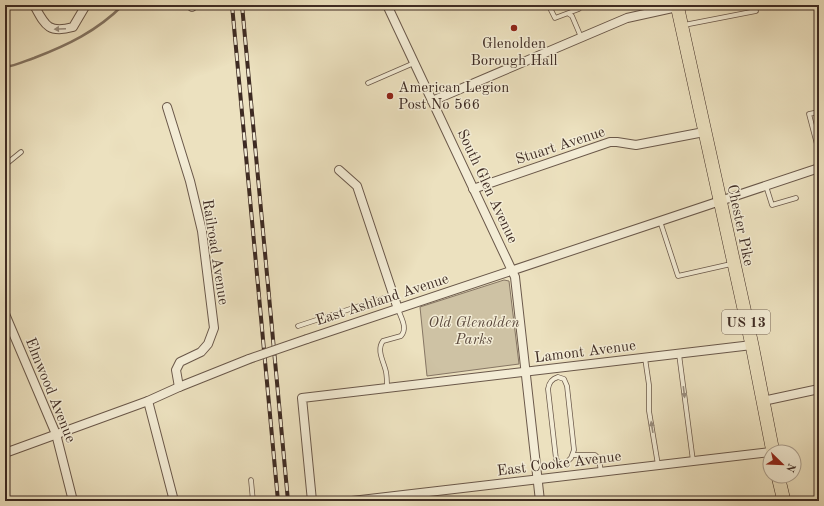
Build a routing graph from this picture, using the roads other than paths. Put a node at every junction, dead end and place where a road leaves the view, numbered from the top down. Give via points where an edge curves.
1 (34, 5) edge
2 (86, 5) edge
3 (387, 5) edge
4 (552, 5) edge
5 (580, 5) edge
6 (677, 6) edge
7 (756, 11) dead end
8 (568, 14) junction
9 (681, 25) junction
10 (581, 37) junction
11 (414, 63) junction
12 (368, 83) dead end
13 (432, 101) junction
14 (167, 107) dead end
15 (819, 112) edge
16 (704, 132) junction
17 (21, 152) dead end
18 (819, 152) edge
19 (5, 165) edge
20 (819, 168) edge
21 (339, 170) dead end
22 (766, 186) junction
23 (473, 189) junction
24 (796, 198) dead end
25 (720, 201) junction
26 (660, 221) junction
27 (734, 264) junction
28 (512, 271) junction
29 (394, 295) junction
30 (398, 309) junction
31 (5, 314) edge
32 (298, 326) dead end
33 (752, 345) junction
34 (679, 354) junction
35 (645, 358) junction
36 (557, 368) junction
37 (526, 372) junction
38 (558, 377) junction
39 (179, 387) junction
40 (387, 388) junction
41 (819, 389) edge
42 (148, 401) junction
43 (763, 401) junction
44 (56, 434) junction
45 (771, 444) edge
46 (5, 453) edge
47 (762, 453) edge
48 (573, 455) junction
49 (693, 461) junction
50 (565, 464) junction
51 (658, 466) junction
52 (601, 472) junction
53 (566, 476) junction
54 (538, 479) junction
55 (251, 480) dead end
56 (780, 484) edge
57 (73, 501) edge
58 (174, 501) edge
59 (253, 501) edge
60 (312, 501) edge
61 (352, 501) edge
62 (540, 501) edge
63 (784, 501) edge

2 -> 1 street via 73,27 61,30 52,29 40,18
3 - 11 street, South Glen Avenue
4 - 8 lane via 550,8 555,18
5 - 8 lane via 579,9
6 - 9 main road, Chester Pike / US 13
6 - 10 street via 627,18
7 - 9 lane
8 - 10 lane via 572,16
9 - 16 main road, Chester Pike / US 13
10 - 13 street
11 - 12 lane
11 - 13 street, South Glen Avenue
13 - 23 street, South Glen Avenue
14 - 39 street, Railroad Avenue via 190,181 202,231 214,328 208,344 201,352 180,362 176,370
15 - 18 lane via 809,114
16 - 23 street, Stuart Avenue via 636,145 610,142
16 - 25 main road, Chester Pike / US 13
17 - 19 lane
20 - 22 street, East Ashland Avenue
21 - 29 street via 357,186
22 - 24 lane via 772,205
22 - 25 street, East Ashland Avenue
23 - 28 street, South Glen Avenue
25 - 26 street, East Ashland Avenue
25 - 27 main road, Chester Pike / US 13
26 - 27 lane via 678,276
26 - 28 street, East Ashland Avenue
27 - 33 main road, Chester Pike / US 13
28 - 30 street, East Ashland Avenue
28 - 37 street, South Glen Avenue via 516,283
29 - 30 street
29 - 32 lane
30 - 39 street, East Ashland Avenue, bridge via 248,360
30 - 40 lane via 404,327 403,334 383,341 381,346
31 - 44 street, Elmwood Avenue
33 - 34 street, Lamont Avenue
33 - 43 main road, Chester Pike / US 13
34 - 35 street, Lamont Avenue
34 -> 49 lane
35 - 36 street, Lamont Avenue
51 -> 35 lane via 649,411
36 - 37 street, Lamont Avenue
36 - 38 lane
37 - 40 street, Lamont Avenue
37 - 54 street, South Glen Avenue
38 - 48 lane via 564,379 567,386
38 - 50 lane via 551,380 548,389 556,459 559,463
39 - 42 street, East Ashland Avenue
40 - 60 street, Lamont Avenue via 302,398
41 - 43 street
42 - 44 street, East Ashland Avenue
42 - 58 street
43 - 45 main road, Chester Pike / US 13
44 - 46 street, East Ashland Avenue
44 - 57 street, Elmwood Avenue
47 - 49 street, East Cooke Avenue
48 - 50 lane
48 - 52 lane via 595,455 599,459
49 - 51 street, East Cooke Avenue
50 - 53 lane
51 - 52 street, East Cooke Avenue
52 - 53 street, East Cooke Avenue
53 - 54 street, East Cooke Avenue
54 - 61 street, East Cooke Avenue
54 - 62 street, South Glen Avenue
55 - 59 lane
56 - 63 main road

